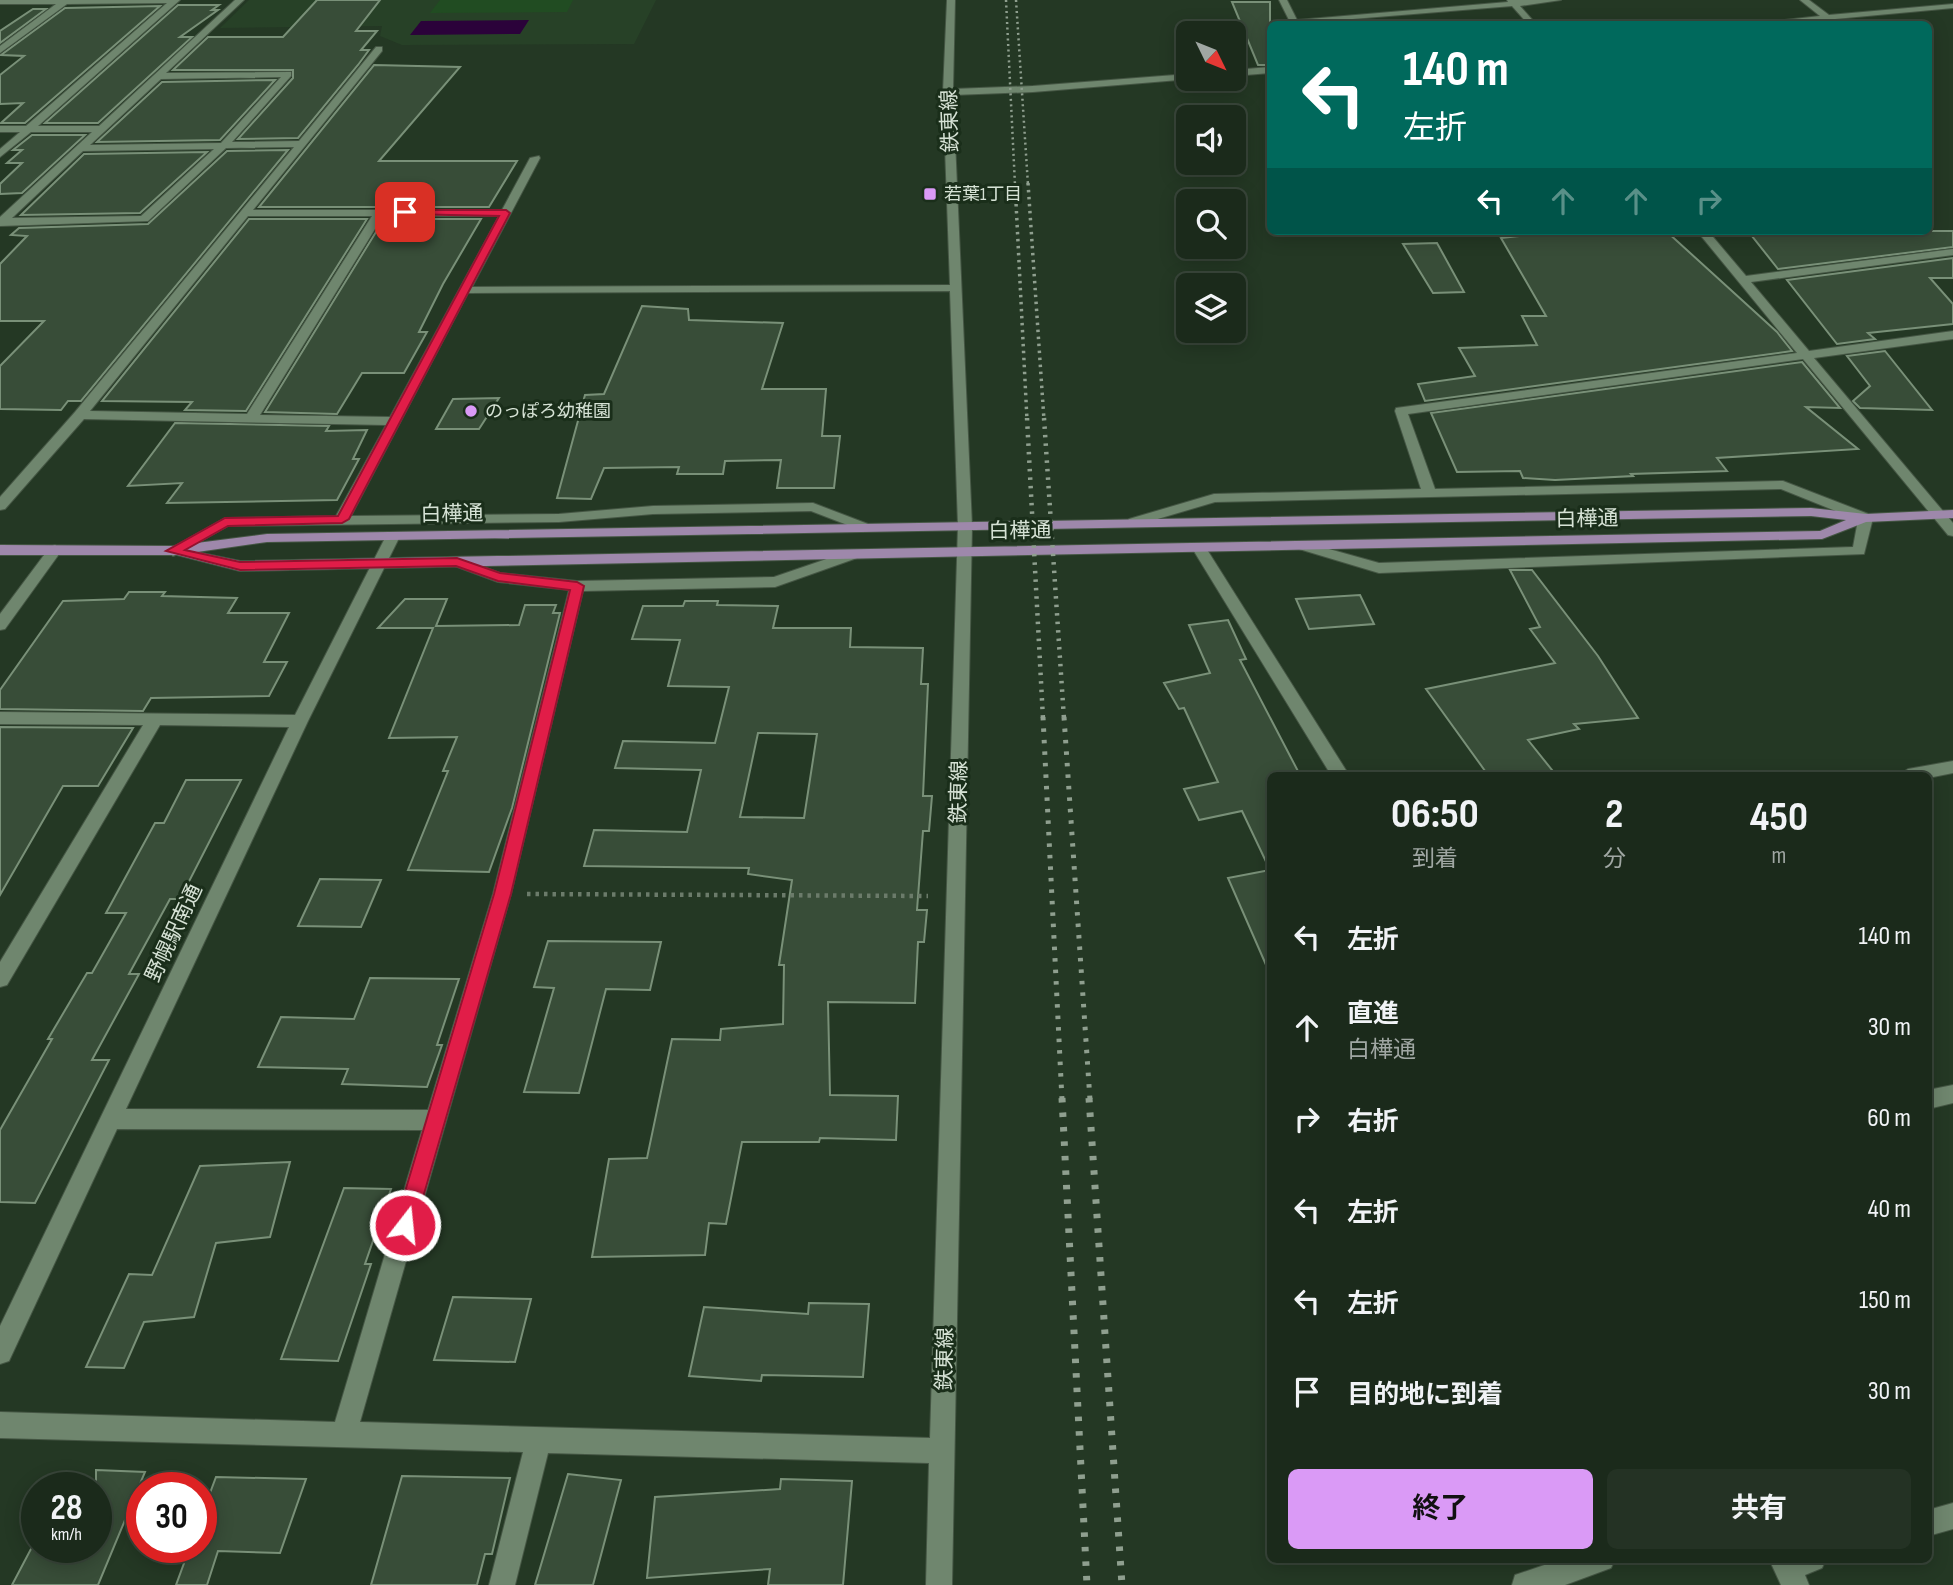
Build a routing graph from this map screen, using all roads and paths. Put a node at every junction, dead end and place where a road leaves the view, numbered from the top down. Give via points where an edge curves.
1 (240, 0) edge
2 (951, 0) edge
3 (1283, 0) edge
4 (1394, 0) edge
5 (1557, 0) edge
6 (1804, 0) edge
7 (66, 1) edge
8 (175, 1) edge
9 (0, 2) edge
10 (1513, 2) edge
11 (1953, 6) edge
12 (1403, 14) junction
13 (1827, 18) junction
14 (1293, 21) edge
15 (1327, 21) edge
16 (1529, 21) edge
17 (1790, 21) edge
18 (1832, 21) edge
19 (379, 49) dead end
20 (0, 50) edge
21 (1267, 71) edge
22 (1246, 72) edge
23 (159, 76) junction
24 (1176, 78) edge
25 (948, 92) junction
26 (0, 129) edge
27 (28, 129) junction
28 (103, 129) junction
29 (226, 143) junction
30 (300, 144) junction
31 (83, 148) junction
32 (0, 154) edge
33 (535, 158) dead end
34 (380, 212) junction
35 (244, 213) junction
36 (506, 213) junction
37 (1, 222) edge
38 (1705, 235) edge
39 (1953, 252) edge
40 (1742, 280) junction
41 (956, 288) junction
42 (463, 290) junction
43 (1953, 335) edge
44 (1806, 355) junction
45 (80, 415) junction
46 (251, 419) junction
47 (395, 421) junction
48 (1430, 494) junction
49 (0, 506) edge
50 (1947, 515) edge
51 (1866, 518) junction
52 (342, 519) junction
53 (1134, 522) junction
54 (965, 526) junction
55 (863, 527) junction
56 (1953, 532) edge
57 (393, 536) junction
58 (1304, 546) junction
59 (1199, 548) junction
60 (0, 550) edge
61 (55, 550) junction
62 (173, 551) junction
63 (965, 553) junction
64 (852, 555) junction
65 (457, 562) junction
66 (379, 564) junction
67 (577, 586) junction
68 (0, 625) edge
69 (0, 718) edge
70 (154, 721) junction
71 (300, 722) junction
72 (1953, 767) edge
73 (1338, 772) edge
74 (1925, 772) edge
75 (502, 894) junction
76 (957, 896) junction
77 (0, 979) edge
78 (1953, 1094) edge
79 (1932, 1099) edge
80 (110, 1119) junction
81 (436, 1120) junction
82 (0, 1352) edge
83 (0, 1425) edge
84 (344, 1434) junction
85 (539, 1439) junction
86 (943, 1451) junction
87 (1953, 1516) edge
88 (1932, 1522) edge
89 (1590, 1563) edge
90 (1805, 1563) edge
91 (1788, 1571) edge
92 (502, 1585) edge
93 (939, 1585) edge
94 (1525, 1585) edge

1 - 23 street
2 - 25 street, 鉄東線
3 - 14 street
4 - 12 street
5 - 10 street
6 - 13 street
7 - 8 street
7 - 9 street
7 - 20 street
8 - 27 street
10 - 12 street
10 - 16 street
11 - 13 street
12 - 15 street
13 - 17 street
13 - 18 street
19 - 30 street
21 - 22 street
23 - 28 street
23 - 29 street via 288,74
24 - 25 street
25 - 41 street, 鉄東線
26 - 27 street
27 - 28 street
27 - 32 street
28 - 31 street
29 - 30 street
29 - 31 street
29 - 37 street via 144,219
30 - 35 street
31 - 37 street
33 - 36 street
34 - 35 street
34 - 36 street
34 - 46 street
35 - 45 street
36 - 42 street
38 - 40 street
39 - 40 street
40 - 44 street
41 - 42 street
41 - 54 street, 鉄東線
42 - 47 street
43 - 44 street
44 - 48 street via 1401,411
44 - 50 street
45 - 46 street
45 - 49 street
46 - 47 street
47 - 52 street
48 - 51 street via 1783,485
48 - 53 street via 1214,498
50 - 51 main road, 白樺通
50 - 56 street
51 - 53 main road, 白樺通 via 1811,512
51 - 58 main road, 白樺通 via 1822,535
51 - 58 street via 1859,551 1379,568
52 - 55 street via 559,518 653,510 813,507
52 - 62 street via 225,522
53 - 54 main road, 白樺通
54 - 55 main road, 白樺通
54 - 63 street, 鉄東線
55 - 57 main road, 白樺通
57 - 62 main road, 白樺通 via 267,538
57 - 66 street, 野幌駅南通
58 - 59 main road, 白樺通
59 - 63 main road, 白樺通
59 - 73 street
60 - 61 main road, 白樺通
61 - 62 main road, 白樺通
61 - 68 street
62 - 66 main road, 白樺通 via 240,566
63 - 64 main road, 白樺通
63 - 76 street, 鉄東線
64 - 65 main road, 白樺通
64 - 67 street via 775,582
65 - 66 main road, 白樺通
65 - 67 street via 498,577
66 - 71 street, 野幌駅南通
67 - 75 street
69 - 70 street
70 - 71 street
70 - 77 street
71 - 80 street, 野幌駅南通
72 - 74 street
75 - 76 path
75 - 81 street
76 - 86 street, 鉄東線
78 - 79 street
80 - 81 street
80 - 82 street, 野幌駅南通
81 - 84 street
83 - 84 street
84 - 85 street
85 - 86 street
85 - 92 street
86 - 93 street, 鉄東線
87 - 88 street
89 - 94 street
90 - 91 street

